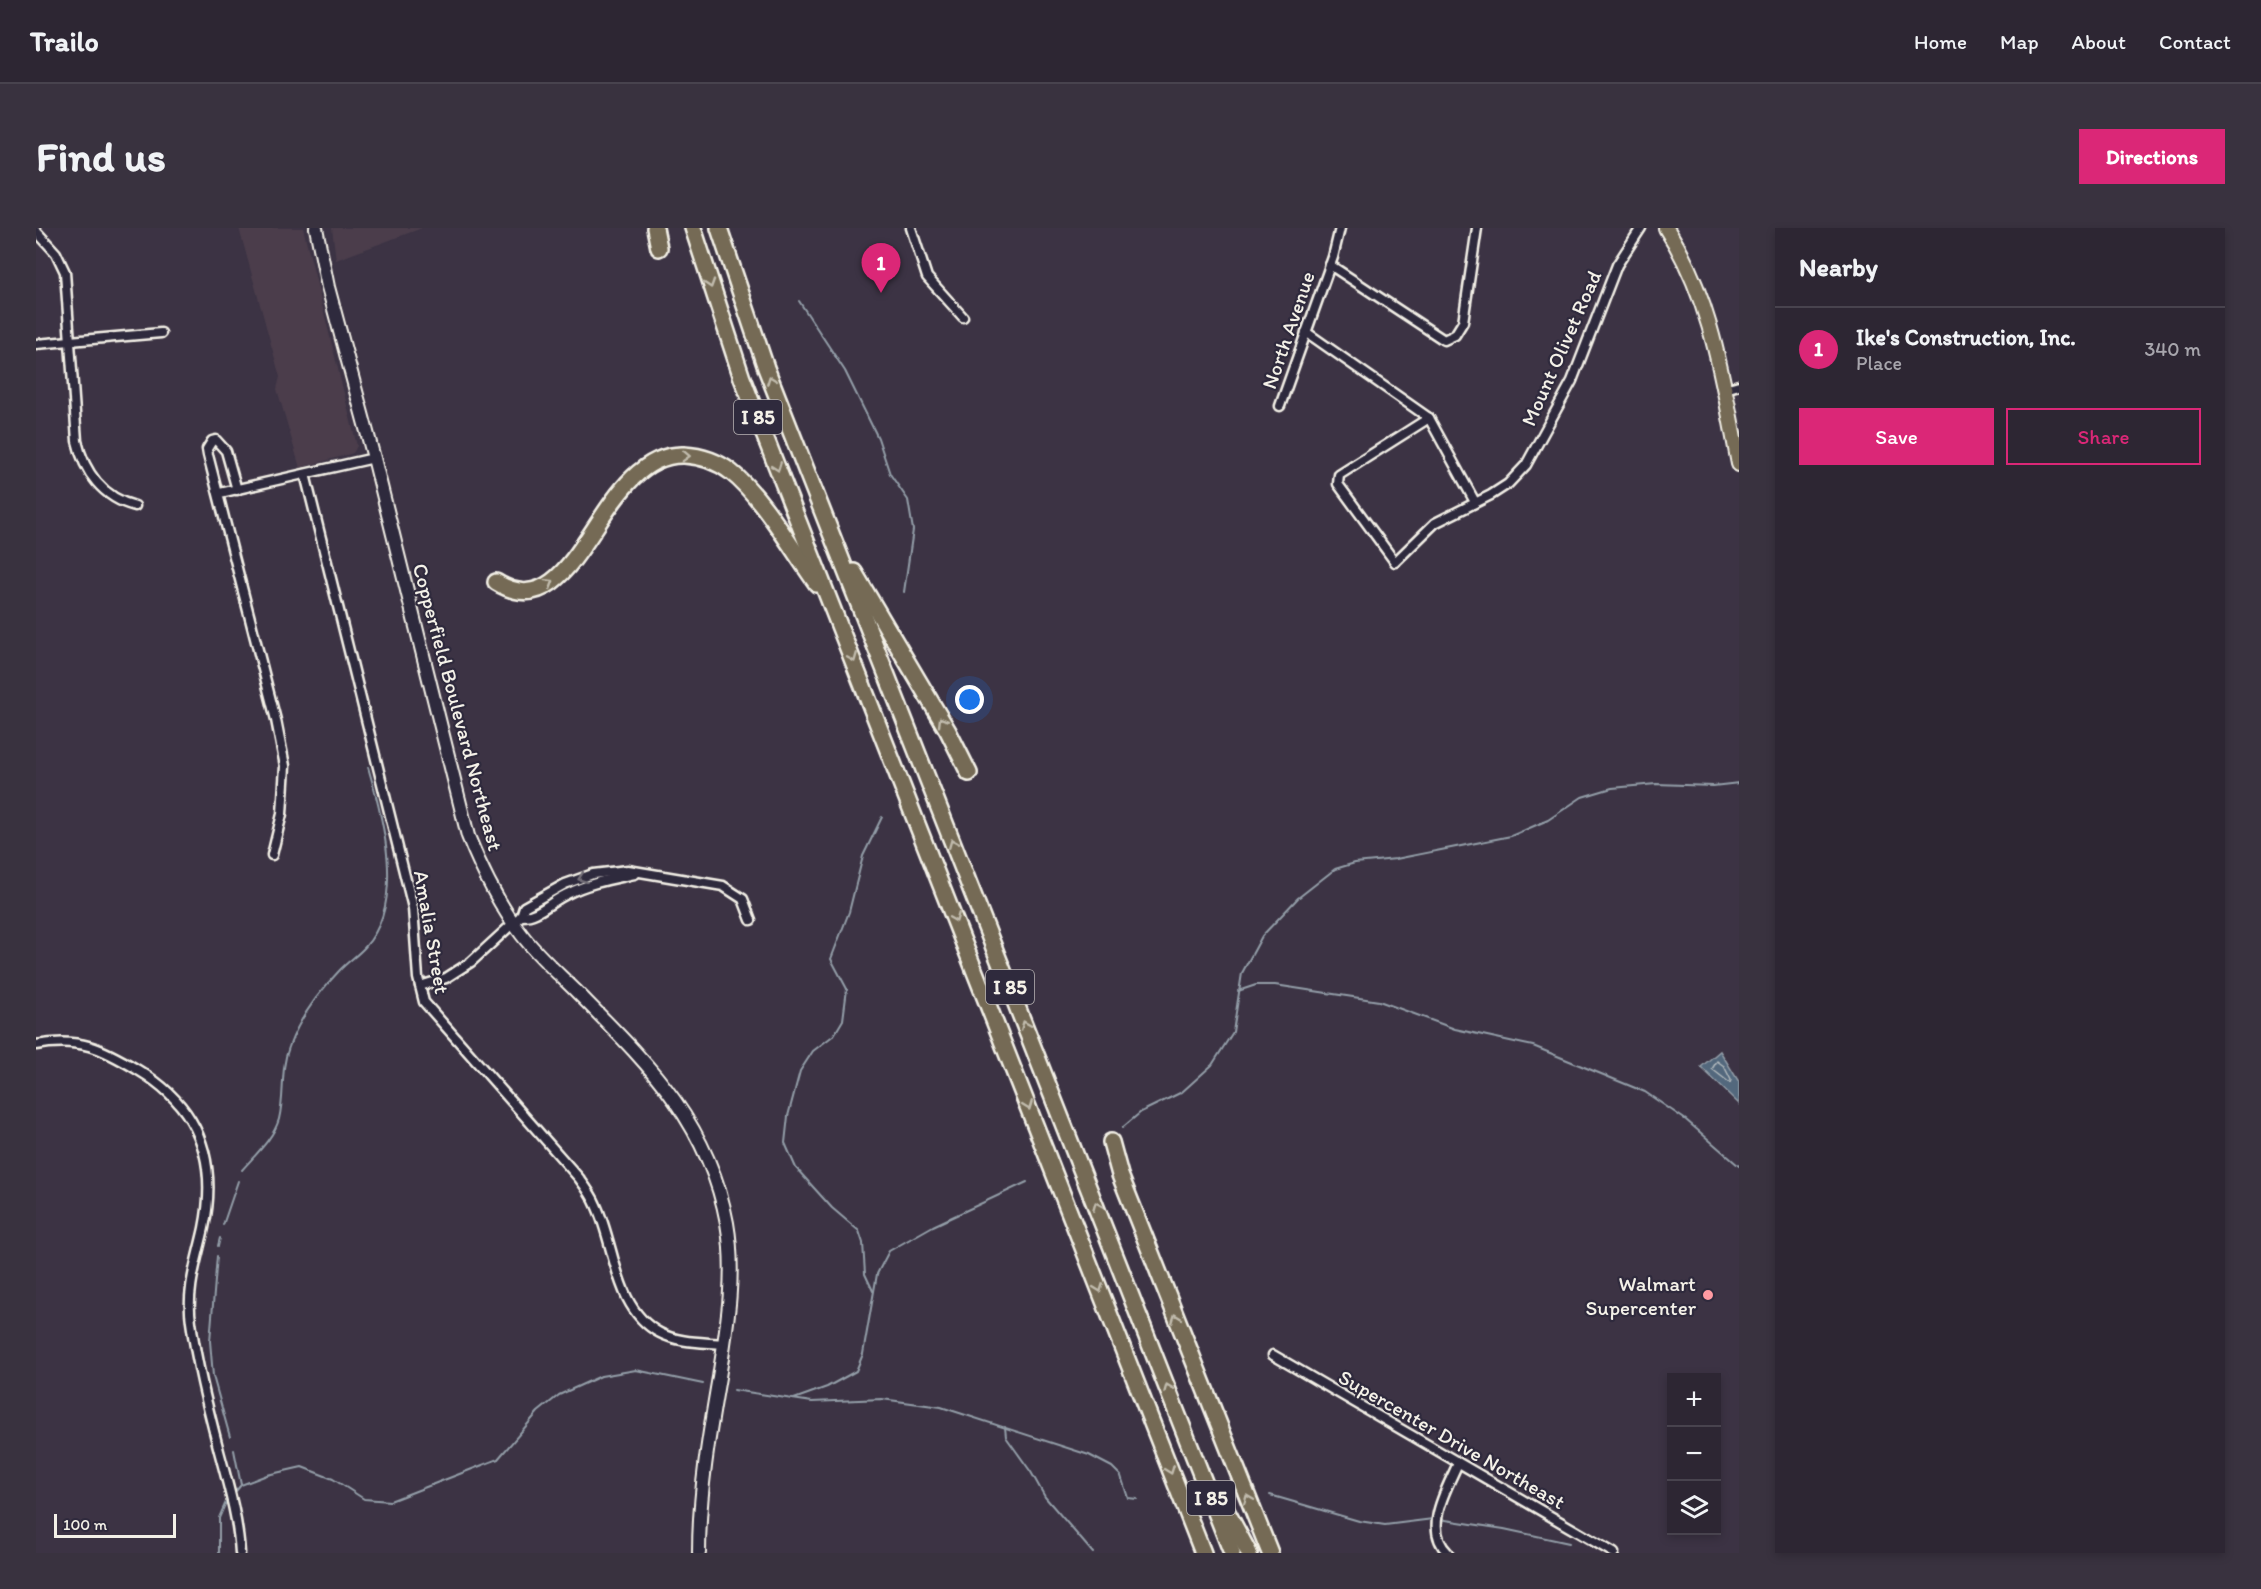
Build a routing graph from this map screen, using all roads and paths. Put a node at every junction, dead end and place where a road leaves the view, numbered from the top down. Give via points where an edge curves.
1 (316, 228) edge
2 (655, 228) edge
3 (693, 228) edge
4 (719, 228) edge
5 (911, 228) edge
6 (1340, 228) edge
7 (1477, 228) edge
8 (1641, 228) edge
9 (1666, 228) edge
10 (36, 231) edge
11 (658, 248) dead end
12 (1330, 265) junction
13 (963, 317) dead end
14 (1306, 332) junction
15 (161, 333) dead end
16 (69, 342) junction
17 (36, 344) edge
18 (1739, 385) edge
19 (1725, 389) junction
20 (1280, 406) dead end
21 (1429, 418) junction
22 (374, 458) junction
23 (1739, 464) edge
24 (305, 474) junction
25 (237, 490) junction
26 (220, 493) junction
27 (1475, 502) junction
28 (135, 506) dead end
29 (831, 532) junction
30 (496, 582) dead end
31 (831, 604) junction
32 (969, 773) dead end
33 (272, 855) dead end
34 (517, 919) junction
35 (751, 920) dead end
36 (420, 986) junction
37 (36, 1045) edge
38 (1111, 1142) dead end
39 (723, 1344) junction
40 (1273, 1355) dead end
41 (1190, 1442) junction
42 (1458, 1463) junction
43 (1190, 1519) junction
44 (240, 1553) edge
45 (699, 1553) edge
46 (1198, 1553) edge
47 (1203, 1553) edge
48 (1232, 1553) edge
49 (1249, 1553) edge
50 (1270, 1553) edge
51 (1448, 1553) edge
52 (1614, 1553) edge

1 - 22 main road, Copperfield Boulevard Northeast
2 - 11 highway
3 -> 31 highway, I 85 via 742,378
29 -> 4 highway, I 85 via 762,357
5 - 13 street via 927,277
6 - 12 street, North Avenue
7 - 12 street, North Avenue via 1463,321 1455,335 1444,340
8 - 27 street, Mount Olivet Road via 1617,266 1572,381 1533,454 1508,484
9 - 19 main road via 1697,286
10 - 16 street via 63,266
12 - 14 street, North Avenue
14 - 20 street, North Avenue
14 - 21 street
15 - 16 street
16 - 17 street
16 - 28 street via 81,457 99,485 119,501
18 - 19 street
19 - 23 main road
21 - 27 street
21 - 27 street, Mount Olivet Road via 1339,475 1338,484 1395,562 1436,523
22 - 24 street
22 - 34 main road, Copperfield Boulevard Northeast via 468,836 493,892
24 - 25 street
24 - 36 street, Amalia Street via 413,908
25 - 26 street
25 - 26 street via 224,446 216,440 207,449
26 - 33 street via 285,766 282,814
32 -> 29 highway
41 -> 29 highway, I 85
30 -> 31 highway via 522,592 553,583 635,474 662,458 692,455 732,473 752,494
31 -> 43 highway, I 85
34 - 35 street via 524,907 564,884 593,874 628,870 723,886 743,899
34 - 36 street via 471,962 446,978
34 - 39 main road, Copperfield Boulevard Northeast via 547,963 656,1074 703,1146 726,1223 730,1255 730,1298
36 - 39 street, Amalia Street via 424,1002 445,1029 579,1178 596,1204 634,1311 662,1334
37 - 44 street via 63,1041 94,1046 160,1083 184,1109 203,1145 210,1173 208,1207 194,1268 190,1319 236,1516
50 -> 38 highway via 1120,1175
39 - 45 main road, Copperfield Boulevard Northeast via 702,1486
40 - 42 street, Supercenter Drive Northeast
41 - 48 highway, I 85
41 - 49 highway
42 - 51 street via 1442,1502 1437,1531
42 - 52 street, Supercenter Drive Northeast
43 - 46 highway
43 - 47 highway, I 85

